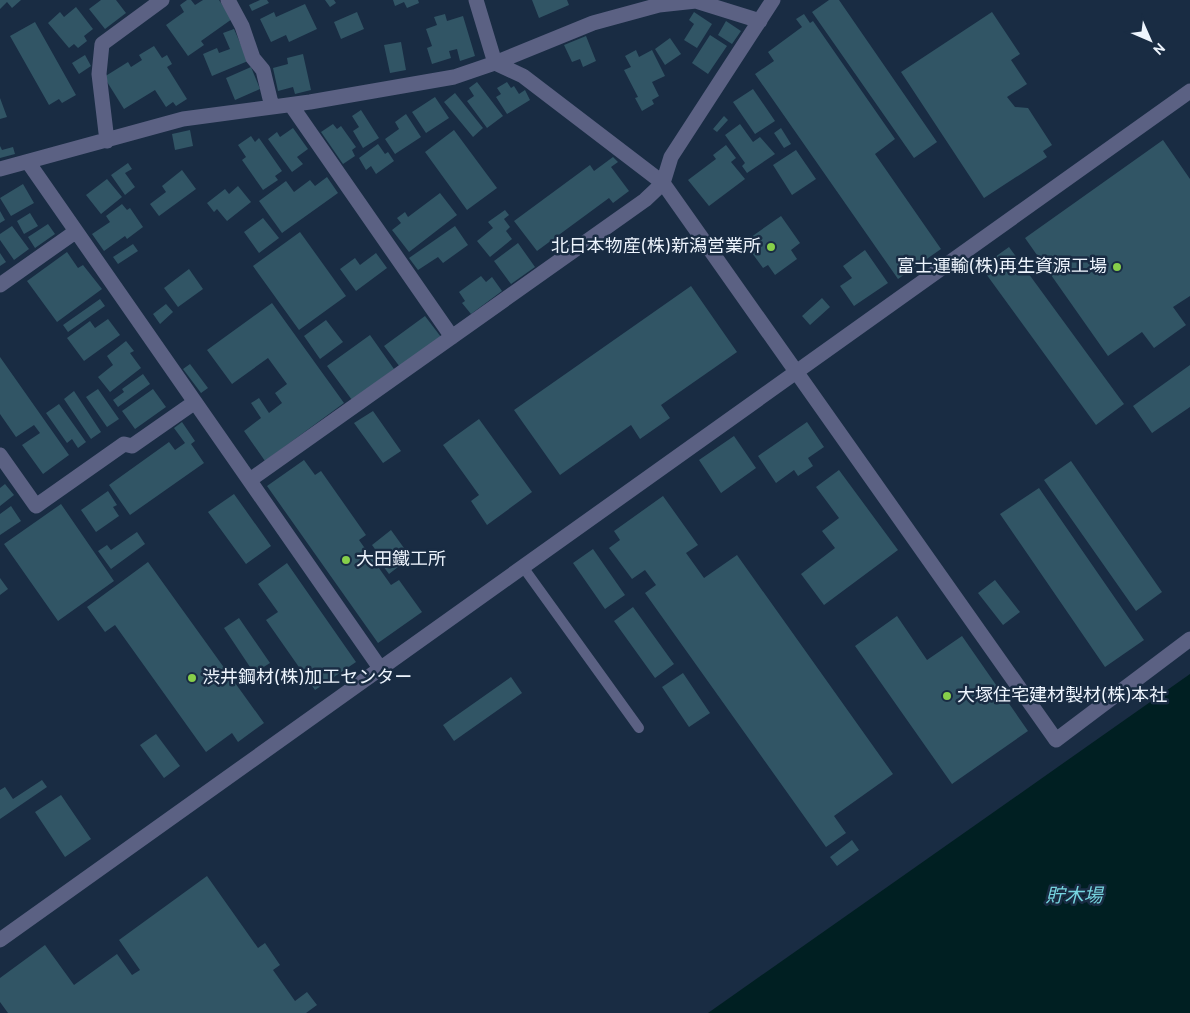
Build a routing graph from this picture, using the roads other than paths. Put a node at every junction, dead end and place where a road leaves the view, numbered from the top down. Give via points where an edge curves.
1 (162, 0) edge
2 (228, 0) edge
3 (476, 0) edge
4 (773, 0) edge
5 (760, 21) junction
6 (495, 63) junction
7 (1190, 91) edge
8 (291, 105) junction
9 (272, 107) junction
10 (107, 141) junction
11 (28, 162) junction
12 (0, 169) edge
13 (663, 183) junction
14 (75, 232) junction
15 (0, 285) edge
16 (452, 338) junction
17 (796, 371) junction
18 (195, 402) junction
19 (0, 455) edge
20 (250, 480) junction
21 (523, 566) junction
22 (1190, 639) edge
23 (380, 668) junction
24 (639, 728) dead end
25 (0, 940) edge

1 - 10 street via 102,44 99,74
2 - 9 street via 242,26 253,58 263,70
3 - 6 street
4 - 5 street
5 - 6 street via 696,1 659,5 593,23
5 - 13 street via 671,157
6 - 8 street via 454,77
6 - 13 street via 524,76
7 - 17 street
8 - 9 street
8 - 16 street
9 - 10 street via 183,119
10 - 11 street
11 - 12 street
11 - 14 street
13 - 16 street via 645,200
13 - 17 street
14 - 15 street
14 - 18 street
16 - 20 street
17 - 21 street
17 - 22 street via 1056,740
18 - 19 street via 132,446 124,444 36,506
18 - 20 street
20 - 23 street
21 - 23 street
21 - 24 lane
23 - 25 street

